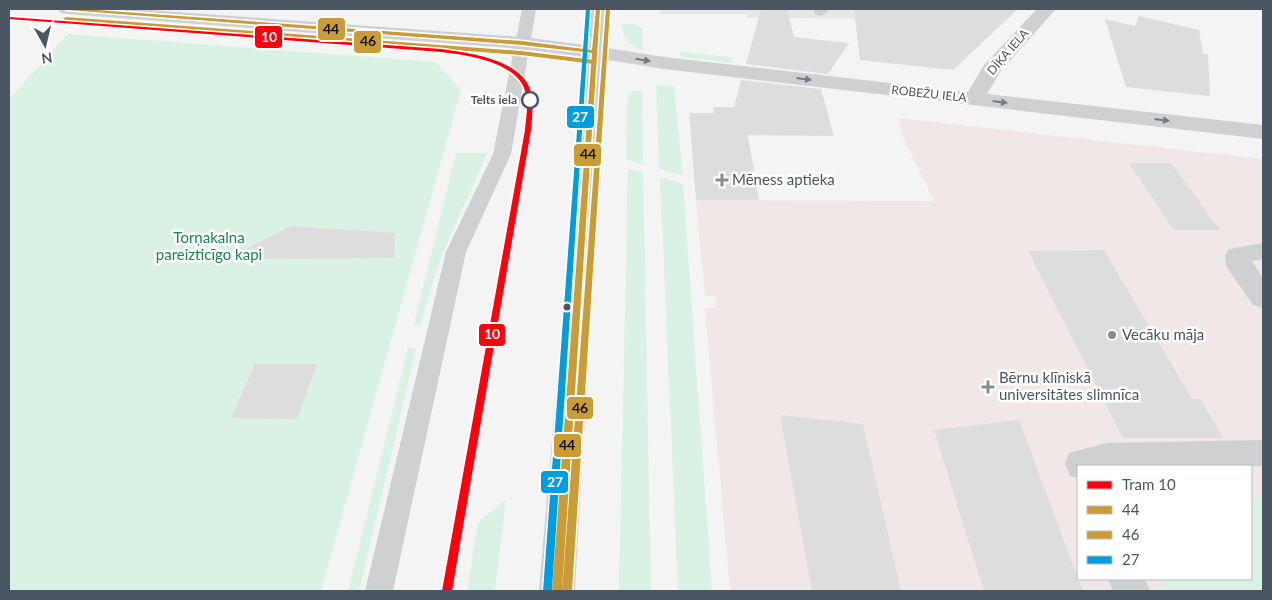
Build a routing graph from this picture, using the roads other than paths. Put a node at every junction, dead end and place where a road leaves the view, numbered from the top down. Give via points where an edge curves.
1 (67, 9) edge
2 (529, 9) edge
3 (598, 9) edge
4 (1047, 9) edge
5 (522, 43) junction
6 (595, 52) junction
7 (974, 99) junction
8 (1263, 132) edge
9 (1263, 251) edge
10 (1263, 298) edge
11 (1263, 453) edge
12 (1082, 465) edge
13 (380, 591) edge
14 (557, 591) edge

1 - 5 main road
2 - 5 lane
3 - 6 main road
4 - 7 street, DĪĶA IELA via 991,68
5 - 6 main road
5 - 13 lane via 502,154 456,252
6 -> 7 street, ROBEŽU IELA via 655,62
6 - 14 main road
7 -> 8 street, ROBEŽU IELA
9 - 10 street via 1238,255 1239,266
11 - 12 street via 1106,456

